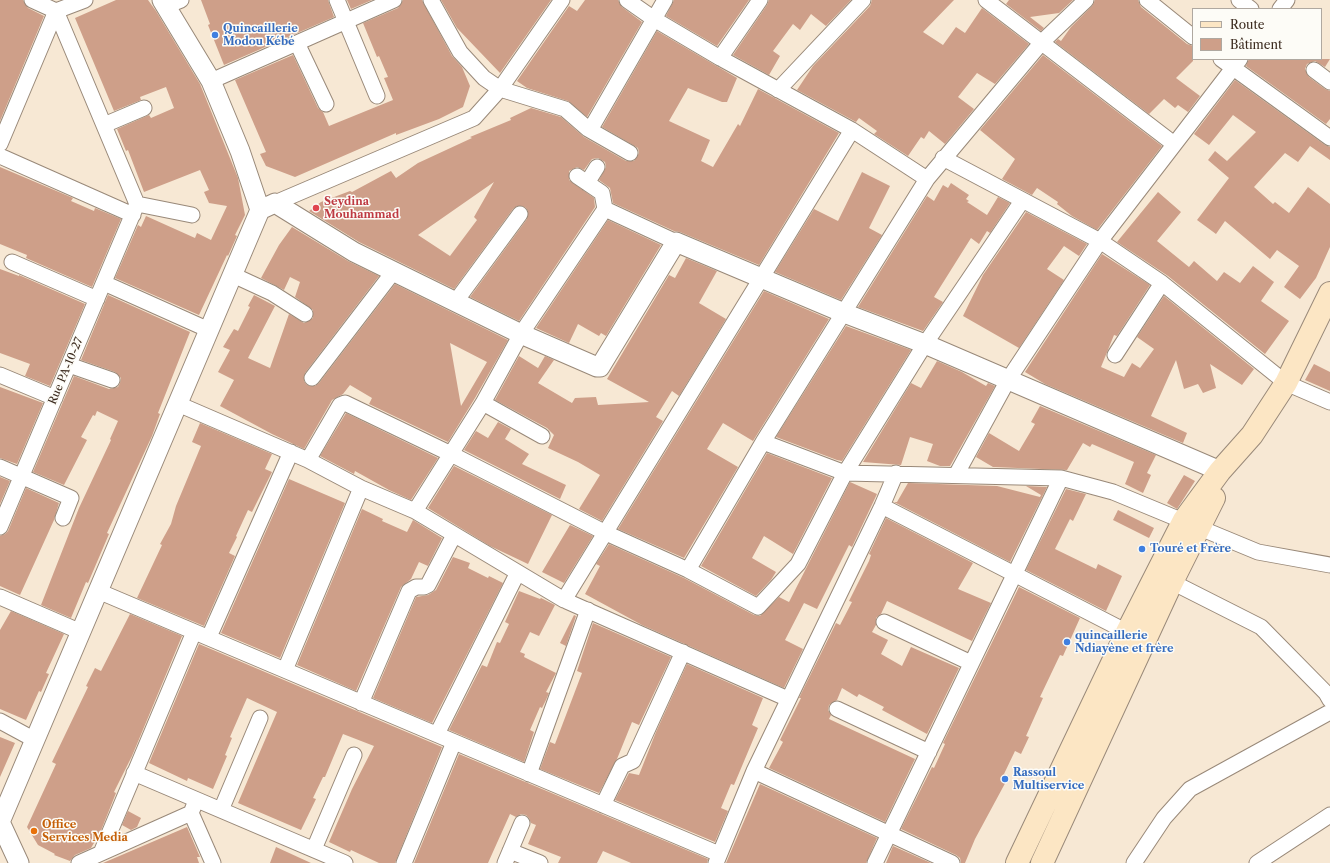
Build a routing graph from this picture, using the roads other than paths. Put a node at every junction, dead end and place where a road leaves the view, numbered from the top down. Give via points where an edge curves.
1 (32, 0) edge
2 (85, 0) edge
3 (337, 0) edge
4 (394, 0) edge
5 (431, 0) edge
6 (562, 0) edge
7 (627, 0) edge
8 (665, 0) edge
9 (760, 0) edge
10 (863, 0) edge
11 (986, 0) edge
12 (1086, 0) edge
13 (1147, 0) edge
14 (1239, 0) edge
15 (1287, 0) edge
16 (170, 2) edge
17 (1249, 8) edge
18 (1281, 8) edge
19 (56, 10) junction
20 (654, 19) junction
21 (346, 21) junction
22 (1192, 36) edge
23 (297, 42) junction
24 (1042, 42) junction
25 (720, 58) junction
26 (1231, 62) edge
27 (1314, 70) dead end
28 (211, 81) junction
29 (1330, 82) edge
30 (500, 89) junction
31 (778, 90) junction
32 (377, 96) dead end
33 (326, 104) dead end
34 (144, 108) dead end
35 (104, 125) junction
36 (590, 130) junction
37 (852, 130) junction
38 (1330, 138) edge
39 (0, 144) edge
40 (1174, 144) junction
41 (630, 154) dead end
42 (0, 156) edge
43 (943, 158) junction
44 (597, 167) dead end
45 (927, 179) junction
46 (1022, 202) junction
47 (267, 207) junction
48 (135, 209) junction
49 (605, 209) junction
50 (520, 214) dead end
51 (192, 215) dead end
52 (1100, 241) junction
53 (676, 242) junction
54 (12, 262) dead end
55 (394, 271) junction
56 (233, 275) junction
57 (763, 278) junction
58 (104, 283) junction
59 (1162, 283) junction
60 (1330, 293) edge
61 (97, 299) junction
62 (456, 301) junction
63 (844, 313) junction
64 (304, 314) dead end
65 (209, 330) junction
66 (521, 334) junction
67 (925, 344) junction
68 (1115, 354) dead end
69 (69, 365) junction
70 (0, 375) edge
71 (312, 378) dead end
72 (112, 380) dead end
73 (1008, 380) junction
74 (1286, 383) junction
75 (55, 398) junction
76 (1330, 402) edge
77 (483, 403) junction
78 (178, 404) junction
79 (542, 436) dead end
80 (763, 442) junction
81 (291, 452) junction
82 (1238, 453) junction
83 (451, 454) junction
84 (308, 460) junction
85 (0, 468) edge
86 (1220, 471) junction
87 (846, 473) junction
88 (896, 473) junction
89 (956, 475) junction
90 (22, 477) junction
91 (1061, 478) junction
92 (362, 488) junction
93 (882, 506) junction
94 (415, 511) junction
95 (63, 518) dead end
96 (1192, 523) junction
97 (0, 528) edge
98 (606, 533) junction
99 (454, 535) junction
100 (1330, 565) edge
101 (688, 570) junction
102 (517, 574) junction
103 (1014, 574) junction
104 (1172, 582) junction
105 (98, 591) junction
106 (0, 597) edge
107 (564, 600) junction
108 (588, 610) junction
109 (884, 622) dead end
110 (81, 632) junction
111 (194, 632) junction
112 (1127, 632) junction
113 (209, 638) junction
114 (683, 652) junction
115 (972, 663) junction
116 (285, 670) junction
117 (1329, 691) edge
118 (788, 699) junction
119 (361, 702) junction
120 (837, 709) dead end
121 (1330, 712) edge
122 (260, 718) dead end
123 (0, 722) edge
124 (437, 734) junction
125 (35, 740) junction
126 (454, 742) junction
127 (929, 752) junction
128 (354, 755) dead end
129 (754, 771) junction
130 (134, 773) junction
131 (529, 774) junction
132 (604, 805) junction
133 (194, 806) junction
134 (221, 810) junction
135 (1330, 815) edge
136 (0, 822) edge
137 (522, 824) dead end
138 (890, 833) junction
139 (314, 849) junction
140 (101, 853) junction
141 (508, 857) edge
142 (717, 859) edge
143 (1260, 862) edge
144 (19, 863) edge
145 (78, 863) edge
146 (213, 863) edge
147 (345, 863) edge
148 (404, 863) edge
149 (540, 863) edge
150 (875, 863) edge
151 (952, 863) edge
152 (1017, 863) edge
153 (1042, 863) edge
154 (1134, 863) edge

1 - 19 street
2 - 19 street
3 - 21 street
4 - 21 street
5 - 30 street via 460,52 484,78
6 - 30 street
7 - 20 street
8 - 20 street
9 - 25 street
10 - 31 street
11 - 24 street
12 - 24 street
13 - 22 street
14 - 17 street
15 - 18 street
16 - 28 street
19 - 35 street
19 - 39 street
20 - 25 street
20 - 36 street
21 - 23 street
21 - 32 street
23 - 28 street
23 - 33 street
24 - 40 street
24 - 43 street
25 - 31 street
26 - 38 street
26 - 40 street
27 - 29 street
28 - 47 street
30 - 36 street via 565,109
30 - 47 street via 474,118
31 - 37 street
34 - 35 street
35 - 48 street
36 - 41 street
37 - 45 street
37 - 57 street
40 - 52 street
42 - 48 street
43 - 45 street
43 - 46 street
44 - 49 street via 582,179 602,194
45 - 63 street
46 - 52 street
46 - 67 street
47 - 55 street
47 - 56 street
48 - 51 street
48 - 58 street, Rue PA-10-27
49 - 53 street
49 - 66 street
50 - 62 street
52 - 59 street
52 - 73 street
53 - 57 street
53 - 66 street via 600,367
54 - 61 street
55 - 62 street
55 - 71 street
56 - 64 street via 272,293
56 - 65 street
57 - 63 street
57 - 98 street
58 - 61 street, Rue PA-10-27
58 - 65 street
59 - 68 street
59 - 74 street
60 - 74 main road
61 - 69 street, Rue PA-10-27
62 - 66 street
63 - 67 street
63 - 80 street
65 - 78 street
66 - 77 street
67 - 73 street
67 - 87 street
69 - 72 street
69 - 75 street, Rue PA-10-27
70 - 75 street
73 - 86 street
73 - 89 street
74 - 76 street
74 - 82 main road
75 - 90 street, Rue PA-10-27
77 - 79 street
77 - 83 street
78 - 81 street
78 - 105 street
80 - 87 street
80 - 101 street
81 - 84 street
81 - 113 street
82 - 86 main road
82 - 96 main road
83 - 84 street via 344,403 340,405
83 - 94 street
83 - 98 street
84 - 92 street
85 - 90 street
86 - 96 main road
87 - 88 street
87 - 101 street via 798,564 758,607
88 - 89 street
88 - 93 street
89 - 91 street
90 - 95 street via 71,498
90 - 97 street, Rue PA-10-27
91 - 96 street via 1113,492
91 - 103 street
92 - 94 street
92 - 116 street
93 - 103 street
93 - 118 street
94 - 99 street
96 - 100 street via 1258,552
96 - 104 main road
96 - 112 main road
98 - 101 street
98 - 107 street
99 - 102 street
99 - 119 street via 426,587 416,587 409,592
102 - 107 street
102 - 124 street
103 - 112 street
103 - 115 street
104 - 117 street via 1261,627
104 - 153 main road
105 - 110 street
105 - 111 street
106 - 110 street
107 - 108 street
108 - 114 street
108 - 131 street
109 - 115 street
110 - 125 street
111 - 113 street
111 - 130 street
112 - 152 main road
113 - 116 street
114 - 118 street
114 - 132 street via 633,761 622,766
115 - 127 street
116 - 119 street
118 - 129 street
119 - 124 street
120 - 127 street
121 - 154 street via 1190,789 1164,818
122 - 134 street
123 - 125 street
124 - 126 street
125 - 136 street
126 - 131 street
126 - 148 street
127 - 138 street
128 - 139 street
129 - 138 street
129 - 142 street
130 - 133 street
130 - 140 street
131 - 132 street
132 - 142 street
133 - 134 street
133 - 140 street
133 - 146 street
134 - 139 street
135 - 143 street
136 - 144 street
137 - 141 street
138 - 150 street
138 - 151 street
139 - 147 street
140 - 145 street
141 - 149 street

